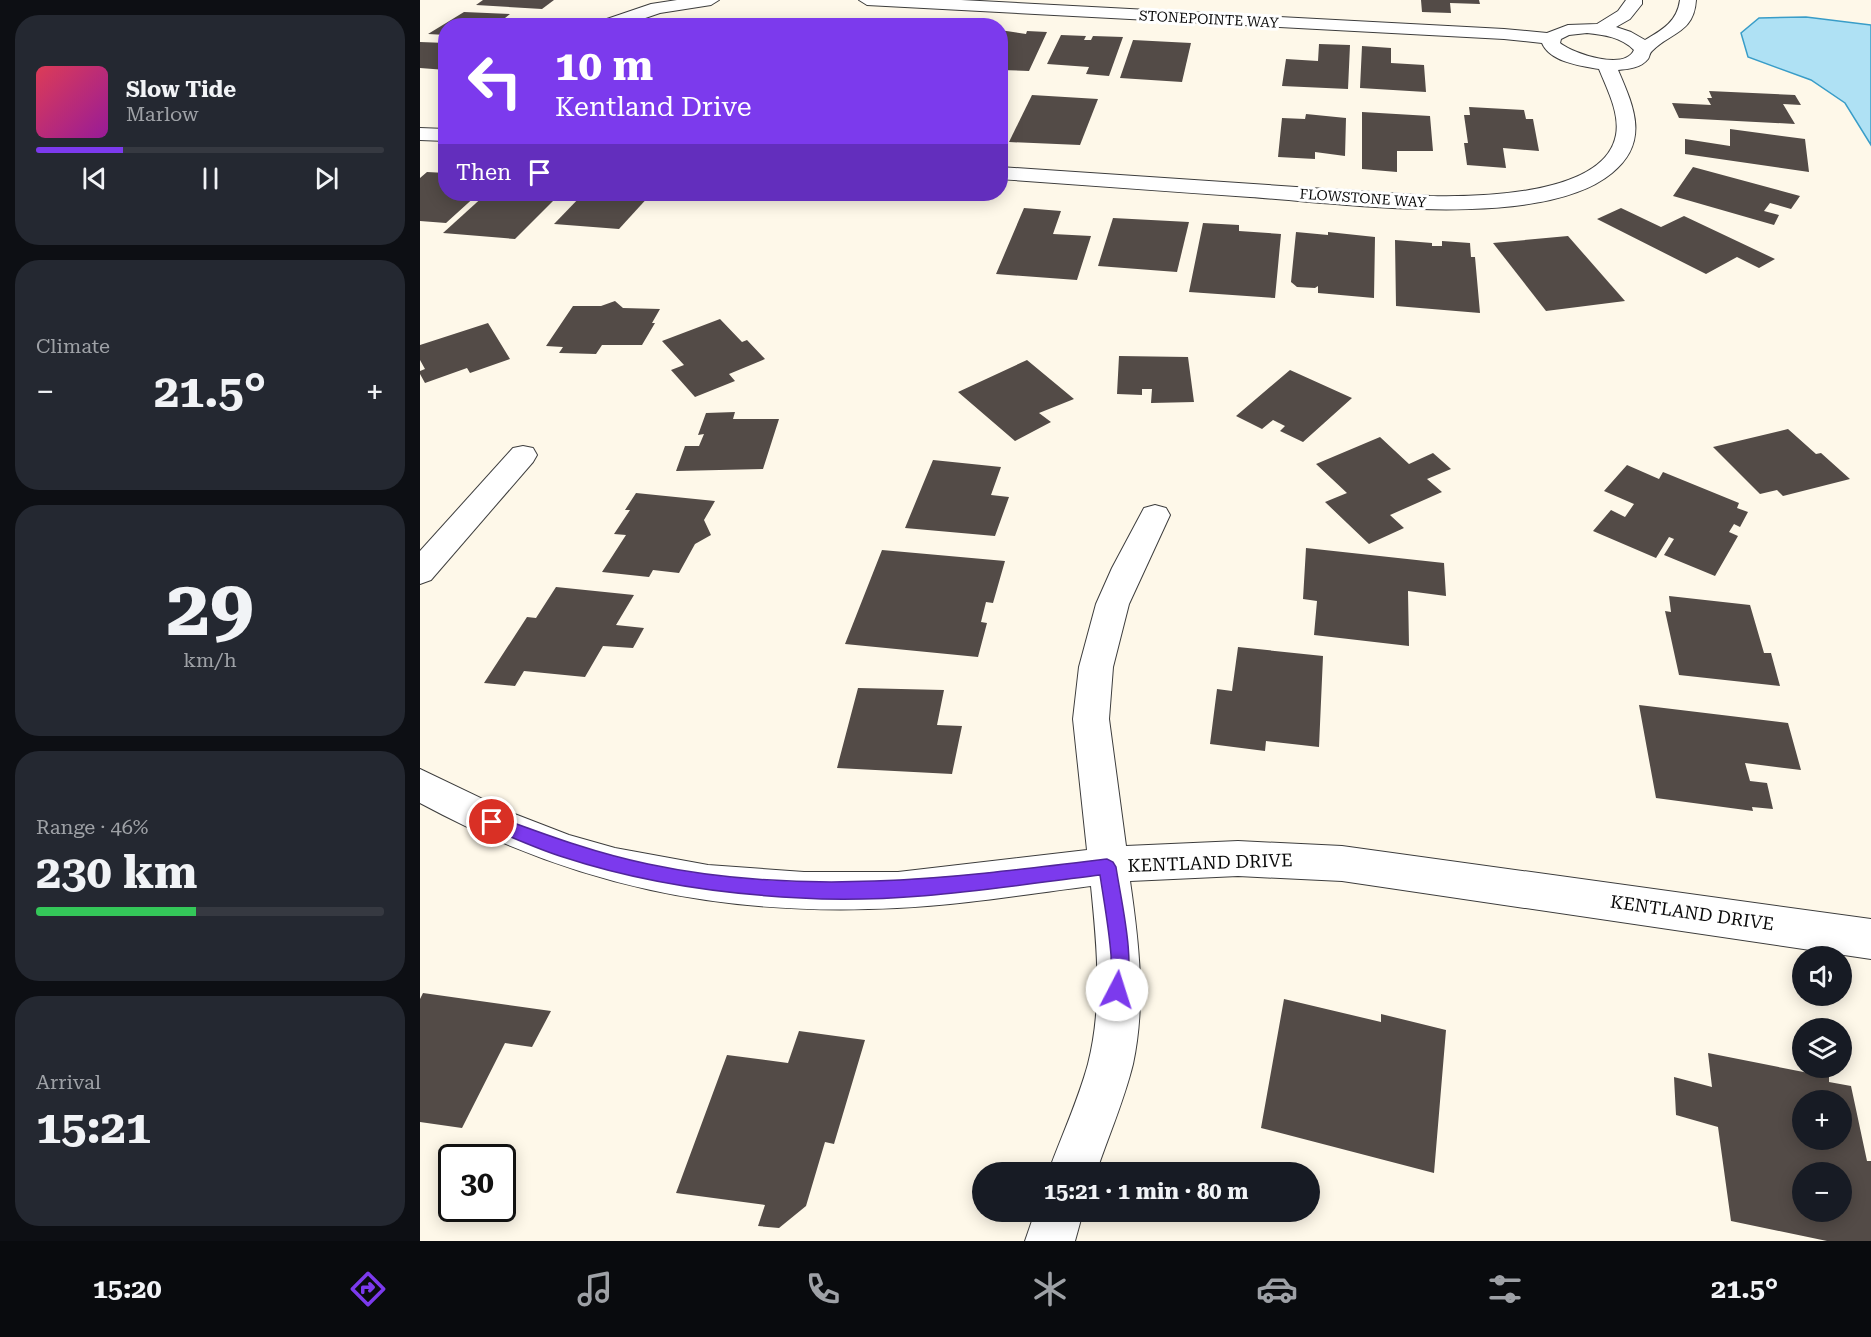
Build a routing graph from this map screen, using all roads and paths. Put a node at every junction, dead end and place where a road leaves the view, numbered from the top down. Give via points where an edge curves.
1 (711, 0) edge
2 (867, 0) edge
3 (1634, 0) edge
4 (1688, 0) edge
5 (688, 1) edge
6 (609, 7) dead end
7 (625, 17) joint
8 (1601, 29) junction
9 (1551, 39) junction
10 (1643, 49) junction
11 (1606, 65) junction
12 (420, 134) edge
13 (438, 135) edge
14 (1008, 174) edge
15 (523, 455) dead end
16 (1155, 515) dead end
17 (420, 572) edge
18 (420, 785) edge
19 (1107, 867) junction
20 (1871, 939) edge
21 (1076, 1162) edge
22 (1056, 1222) edge
23 (1050, 1241) edge

1 - 5 street
2 - 9 street, STONEPOINTE WAY
3 - 8 street via 1624,15
4 - 10 street via 1686,18
5 - 7 street
6 - 7 street
8 - 9 street, STONEPOINTE WAY via 1574,29
8 - 10 street, STONEPOINTE WAY via 1628,37
9 - 11 street via 1551,45 1564,56
10 - 11 street via 1639,59
11 - 14 street, FLOWSTONE WAY via 1625,112 1626,138 1615,159 1591,178 1552,193 1466,204 1430,203
12 - 13 street
15 - 17 street
16 - 19 street via 1117,588 1096,661 1096,701 1091,719
18 - 19 street, KENTLAND DRIVE via 492,822 564,850 647,872 717,883 801,891 898,890
19 - 20 street, KENTLAND DRIVE via 1248,858 1328,861
19 - 21 street via 1119,952 1119,1011 1110,1065
22 - 23 street

